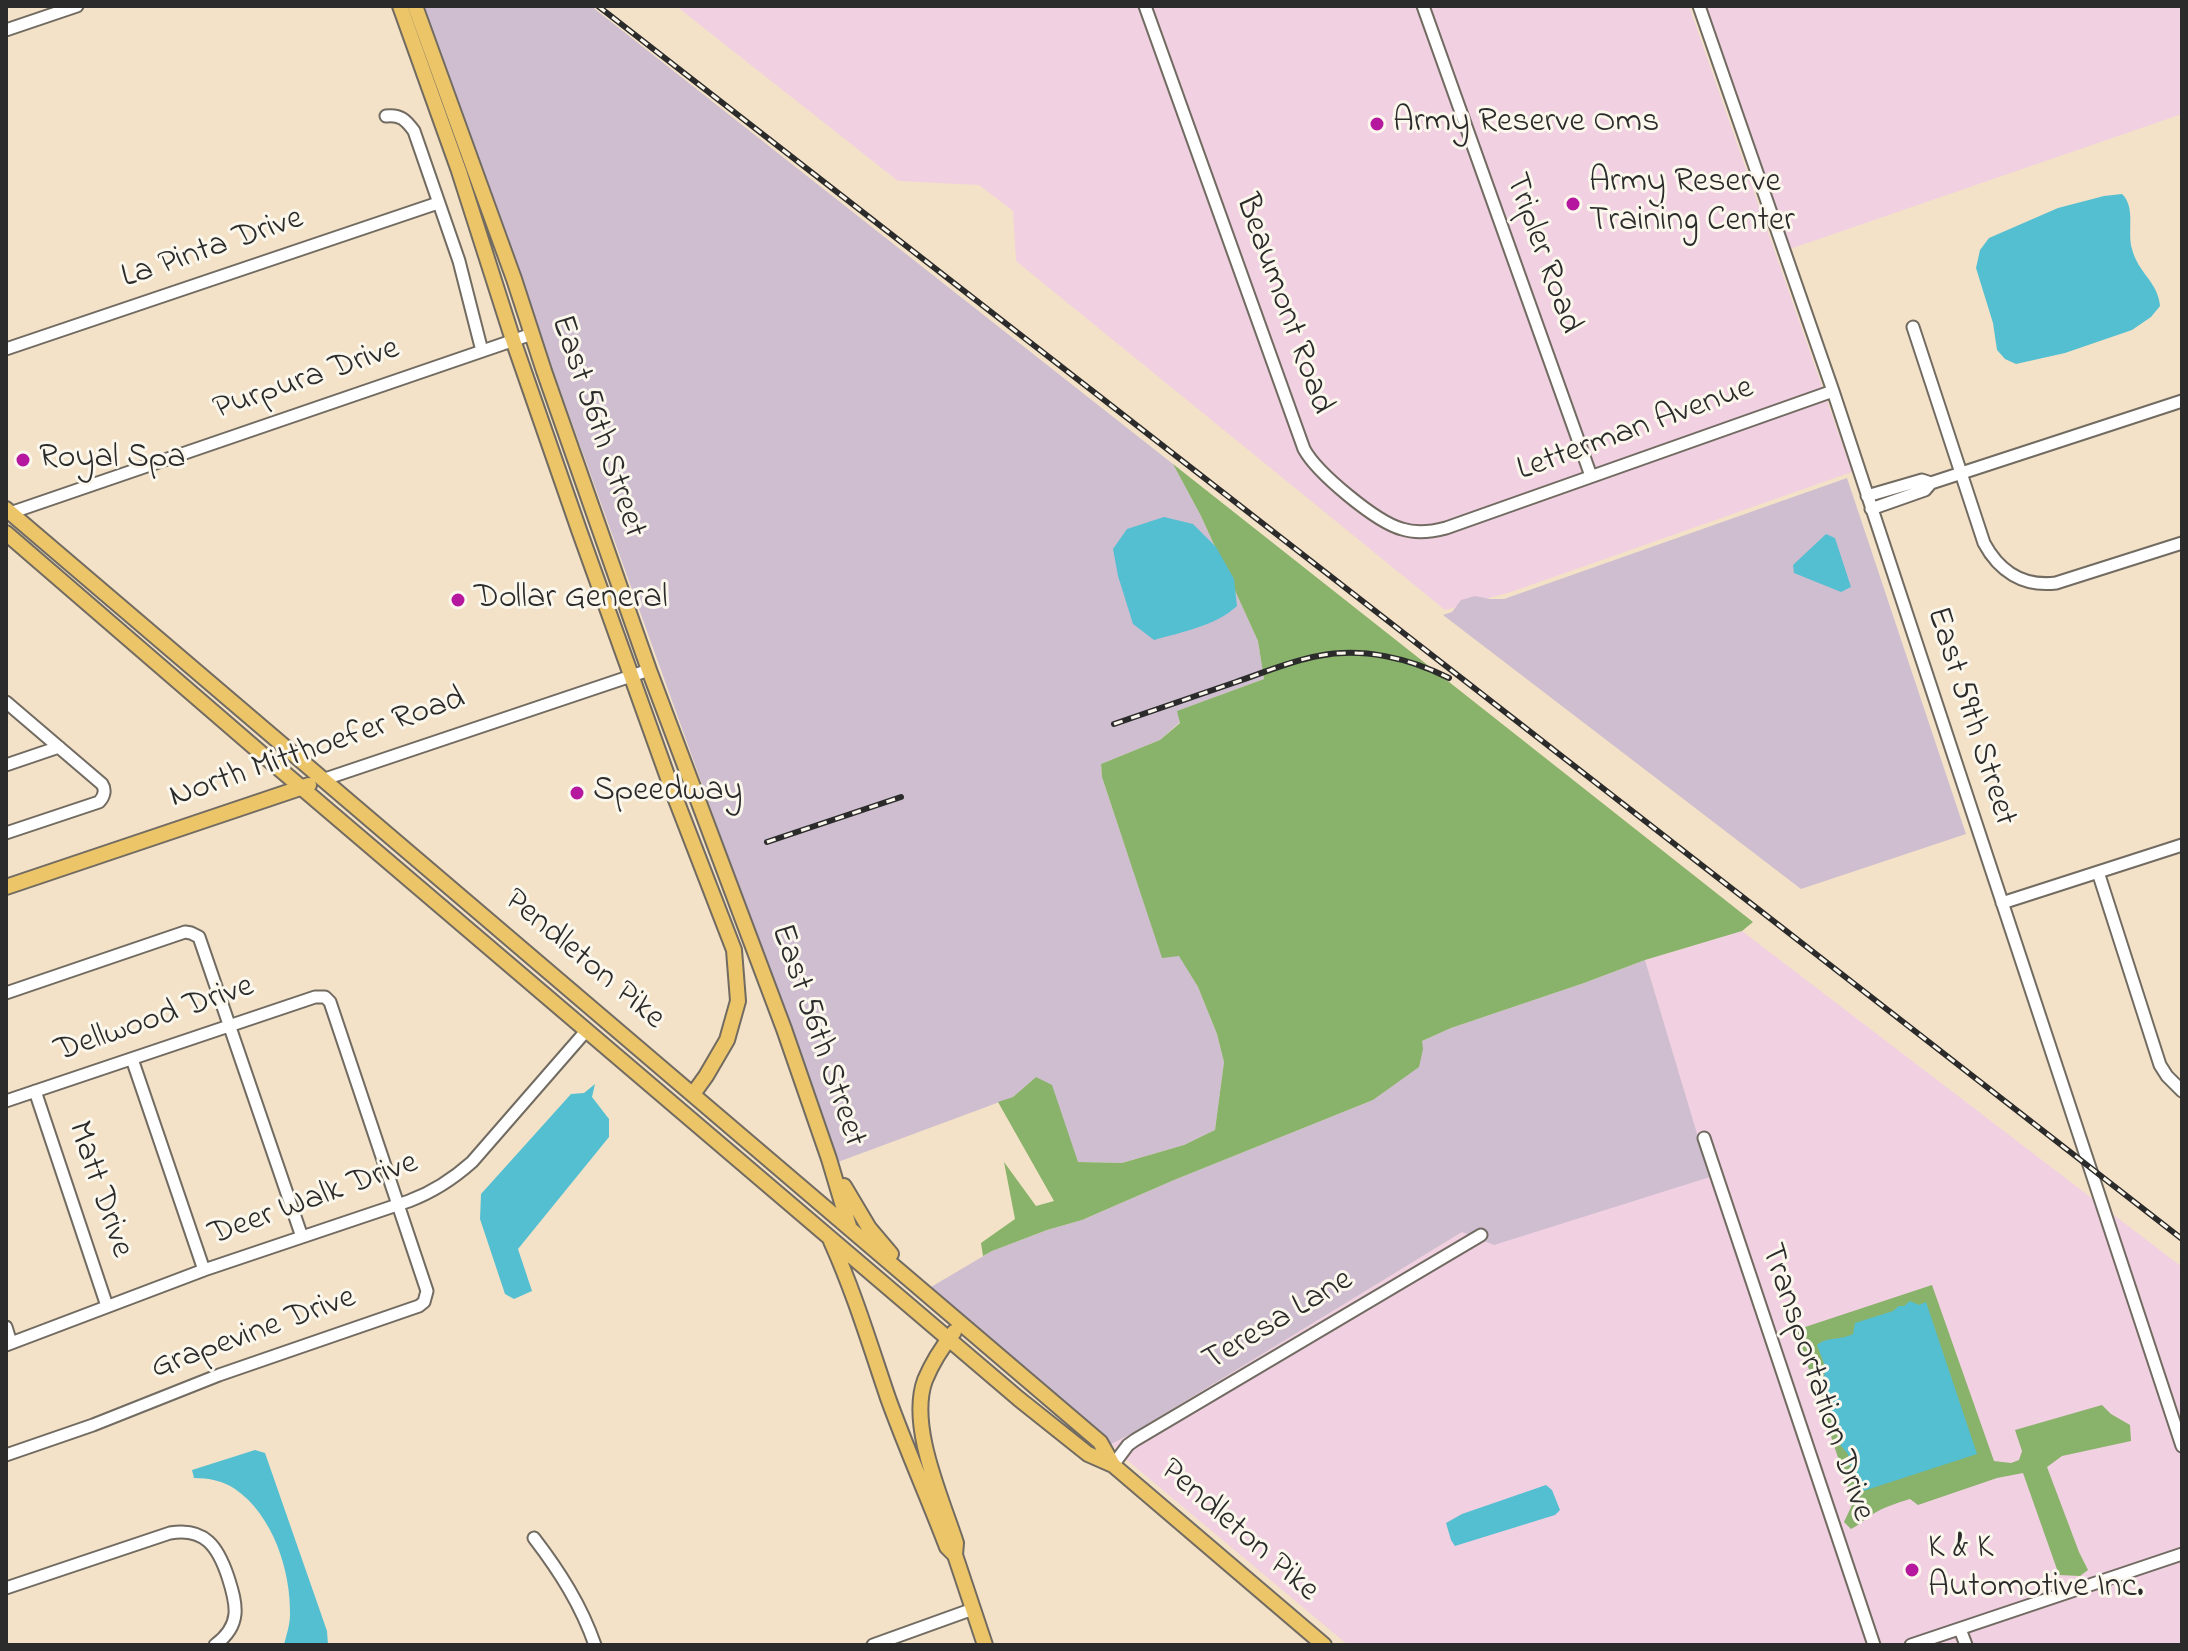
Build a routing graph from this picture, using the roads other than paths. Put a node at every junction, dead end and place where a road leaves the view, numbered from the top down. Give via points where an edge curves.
1 (77, 6) edge
2 (400, 6) edge
3 (415, 6) edge
4 (1145, 6) edge
5 (1423, 6) edge
6 (1699, 6) edge
7 (6, 30) edge
8 (386, 116) dead end
9 (438, 203) junction
10 (1913, 327) dead end
11 (532, 334) junction
12 (513, 340) junction
13 (6, 349) edge
14 (482, 351) junction
15 (1833, 391) junction
16 (2182, 401) edge
17 (1961, 473) junction
18 (1591, 476) junction
19 (1931, 483) junction
20 (1867, 496) junction
21 (1871, 509) junction
22 (8, 511) edge
23 (1457, 524) joint
24 (6, 533) edge
25 (2182, 543) edge
26 (649, 670) junction
27 (631, 676) junction
28 (6, 702) edge
29 (59, 747) junction
30 (6, 765) edge
31 (322, 780) junction
32 (302, 787) junction
33 (6, 833) edge
34 (2182, 845) edge
35 (2098, 872) junction
36 (6, 887) edge
37 (2002, 903) junction
38 (6, 993) edge
39 (323, 997) joint
40 (229, 1025) junction
41 (586, 1031) junction
42 (132, 1059) junction
43 (35, 1091) junction
44 (2182, 1091) edge
45 (693, 1094) junction
46 (6, 1101) edge
47 (1704, 1138) dead end
48 (829, 1159) junction
49 (399, 1205) junction
50 (850, 1229) junction
51 (828, 1235) junction
52 (1481, 1235) dead end
53 (302, 1237) junction
54 (204, 1270) junction
55 (917, 1285) junction
56 (107, 1306) junction
57 (962, 1323) junction
58 (6, 1327) edge
59 (949, 1339) junction
60 (9, 1344) edge
61 (2182, 1446) edge
62 (6, 1455) edge
63 (1113, 1465) junction
64 (534, 1538) dead end
65 (2182, 1554) edge
66 (955, 1555) junction
67 (6, 1588) edge
68 (973, 1609) junction
69 (1960, 1629) junction
70 (215, 1645) edge
71 (595, 1645) edge
72 (873, 1645) edge
73 (985, 1645) edge
74 (1324, 1645) edge
75 (1874, 1645) edge
76 (1911, 1645) edge
77 (1966, 1645) edge

1 - 7 street
2 - 12 main road, East 56th Street
3 - 11 main road, East 56th Street
4 - 23 street, Beaumont Road via 1307,456 1393,526 1424,532
5 - 18 street, Tripler Road
6 - 15 street, East 59th Street
8 - 9 street via 403,118 414,131
9 - 13 street, La Pinta Drive
9 - 14 street
10 - 17 street
11 - 12 street, Purpura Drive
11 - 26 main road, East 56th Street
12 - 14 street, Purpura Drive
12 - 27 main road, East 56th Street
14 - 22 street, Purpura Drive
15 - 18 street, Letterman Avenue
15 - 20 street, East 59th Street
16 - 17 street
17 - 19 street
17 - 25 street via 1984,543 2002,568 2024,581 2060,583
18 - 23 street, Letterman Avenue
19 - 20 street via 1922,480
19 - 21 street via 1925,490
20 - 21 street, East 59th Street
21 - 37 street, East 59th Street
22 - 31 main road, Pendleton Pike
24 - 32 main road, Pendleton Pike
26 - 27 street, North Mitthoefer Road
26 - 48 main road, East 56th Street
27 - 31 street, North Mitthoefer Road
27 - 45 main road, East 56th Street via 734,950 738,1001 731,1027
28 - 29 street
29 - 30 street
29 - 33 street via 102,784 102,799
31 - 32 main road, North Mitthoefer Road
31 - 45 main road, Pendleton Pike
32 - 36 main road, North Mitthoefer Road
32 - 41 main road, Pendleton Pike
34 - 35 street
35 - 37 street
35 - 44 street via 2160,1065
37 - 61 street, East 59th Street
38 - 40 street via 185,932 202,942
39 - 40 street, Dellwood Drive
39 - 49 street, Grapevine Drive via 330,1002
40 - 42 street, Dellwood Drive
40 - 53 street
41 - 49 street, Deer Walk Drive via 472,1162 436,1190
41 - 51 main road, Pendleton Pike
42 - 43 street, Dellwood Drive
42 - 54 street
43 - 46 street, Dellwood Drive
43 - 56 street, Matt Drive
45 - 50 main road, Pendleton Pike
47 - 75 street, Transportation Drive
48 - 50 main road, East 56th Street
48 - 55 main road via 869,1228
49 - 53 street, Deer Walk Drive
49 - 62 street, Grapevine Drive via 427,1291 421,1305
50 - 55 main road, Pendleton Pike
51 - 59 main road, Pendleton Pike
51 - 66 main road via 848,1277 919,1478
52 - 63 street, Teresa Lane via 1135,1440
53 - 54 street, Deer Walk Drive
54 - 56 street, Deer Walk Drive
55 - 57 main road, Pendleton Pike
56 - 60 street, Deer Walk Drive
57 - 59 main road
57 - 63 main road, Pendleton Pike via 1100,1442
58 - 60 street
59 - 63 main road, Pendleton Pike via 1088,1454
59 - 66 main road via 925,1380 921,1430 956,1543
63 - 74 main road, Pendleton Pike
64 - 71 street via 567,1583
65 - 69 street
66 - 68 main road
67 - 70 street via 184,1532 213,1546 235,1597 228,1633
68 - 72 street
68 - 73 main road
69 - 76 street
69 - 77 street

